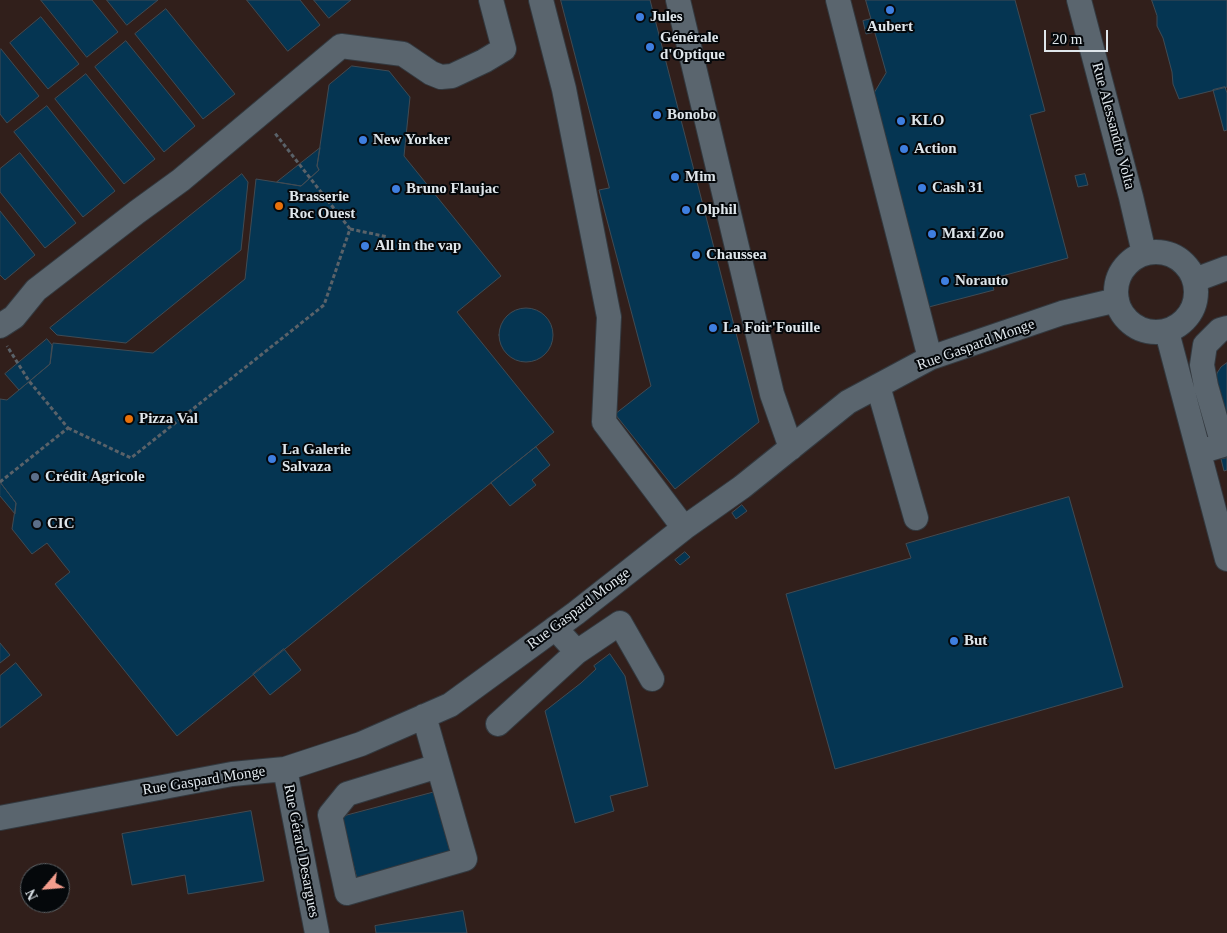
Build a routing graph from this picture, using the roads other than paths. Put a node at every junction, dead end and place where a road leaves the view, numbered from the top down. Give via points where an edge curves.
1 (492, 0) edge
2 (541, 0) edge
3 (678, 0) edge
4 (838, 0) edge
5 (1079, 0) edge
6 (1144, 253) junction
7 (1227, 268) edge
8 (1196, 280) junction
9 (1117, 300) junction
10 (1227, 328) edge
11 (1167, 332) junction
12 (2, 335) edge
13 (930, 358) junction
14 (878, 386) junction
15 (791, 448) junction
16 (1199, 452) junction
17 (916, 518) dead end
18 (684, 528) junction
19 (1227, 559) edge
20 (555, 628) junction
21 (577, 652) junction
22 (652, 679) dead end
23 (424, 716) junction
24 (498, 724) dead end
25 (438, 766) junction
26 (285, 769) junction
27 (0, 818) edge
28 (317, 933) edge

1 - 12 street via 504,49 452,76 430,73 403,54 341,46 181,180 43,284
2 - 18 street via 564,89 609,318 604,422
3 - 15 street via 772,394
4 - 13 street
5 - 6 street, Rue Alessandro Volta
6 - 8 street via 1160,252 1175,256 1188,266
6 - 9 street via 1131,260 1121,272 1116,285
7 - 8 street
8 - 11 street via 1197,297 1192,312 1181,325
9 - 11 street via 1123,315 1135,327 1150,332
9 - 13 street, Rue Gaspard Monge via 1062,314
10 - 16 street via 1220,330 1206,346 1202,365 1223,444
11 - 16 street
13 - 14 street, Rue Gaspard Monge
14 - 15 street, Rue Gaspard Monge via 848,402
14 - 17 street
15 - 18 street, Rue Gaspard Monge
16 - 19 street
18 - 20 street, Rue Gaspard Monge
20 - 21 street
20 - 23 street, Rue Gaspard Monge via 450,705
21 - 22 street via 620,623
21 - 24 street
23 - 25 street
23 - 26 street, Rue Gaspard Monge via 361,744
25 - 25 street via 347,794 330,815 347,893 464,858
26 - 27 street, Rue Gaspard Monge via 232,774
26 - 28 street, Rue Gérard Desargues

